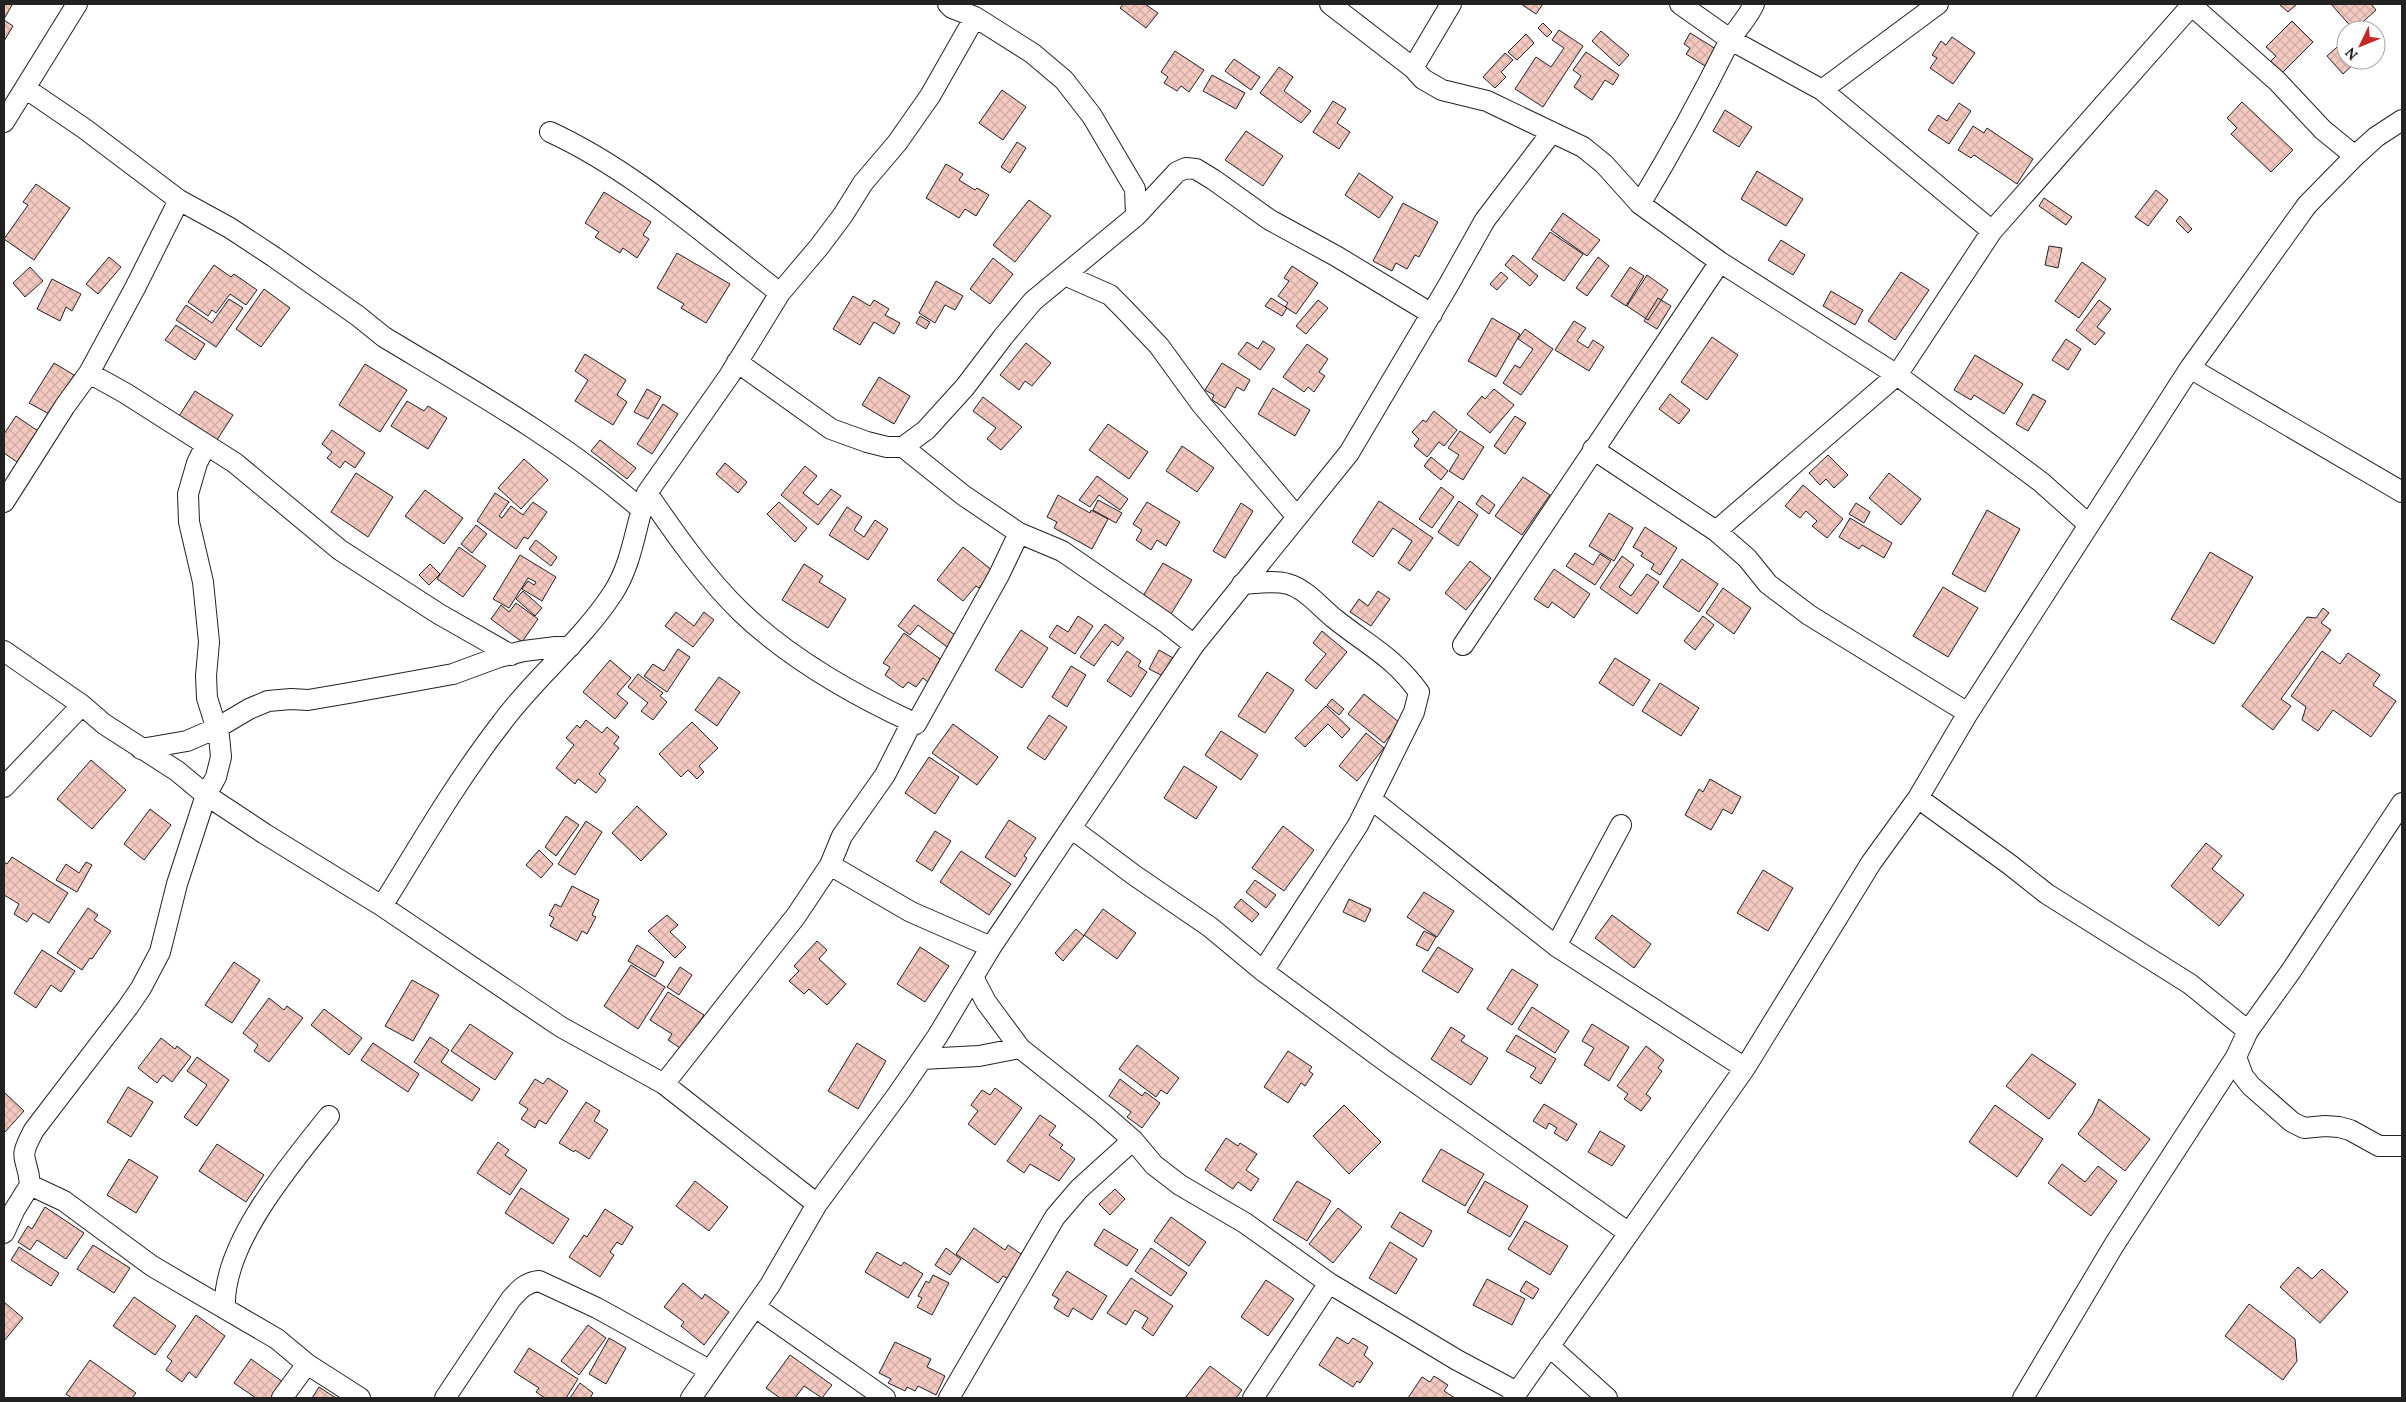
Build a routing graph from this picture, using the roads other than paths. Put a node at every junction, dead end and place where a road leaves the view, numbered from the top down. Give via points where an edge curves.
1 (77, 4) edge
2 (948, 4) edge
3 (1330, 4) edge
4 (1451, 4) edge
5 (1680, 4) edge
6 (1754, 4) edge
7 (1938, 4) edge
8 (2191, 5) edge
9 (976, 17) junction
10 (1731, 40) junction
11 (1413, 68) junction
12 (25, 88) junction
13 (1822, 90) junction
14 (2402, 120) edge
15 (4, 122) edge
16 (550, 132) dead end
17 (1552, 132) junction
18 (2355, 156) junction
19 (179, 200) junction
20 (1640, 204) junction
21 (1136, 216) junction
22 (1992, 231) junction
23 (1720, 262) junction
24 (1066, 276) junction
25 (780, 293) junction
26 (1432, 314) junction
27 (737, 362) junction
28 (2190, 368) junction
29 (89, 373) junction
30 (1898, 375) junction
31 (206, 445) junction
32 (903, 447) junction
33 (1593, 449) junction
34 (2402, 492) edge
35 (644, 501) junction
36 (4, 502) edge
37 (1297, 517) junction
38 (2088, 524) junction
39 (1716, 531) junction
40 (1019, 533) junction
41 (1242, 584) junction
42 (1194, 645) junction
43 (1463, 645) dead end
44 (570, 647) junction
45 (4, 651) edge
46 (511, 655) junction
47 (82, 705) junction
48 (1968, 713) junction
49 (912, 722) junction
50 (217, 728) junction
51 (141, 749) junction
52 (4, 787) edge
53 (206, 795) junction
54 (1918, 798) junction
55 (1371, 799) junction
56 (2402, 803) edge
57 (1621, 825) dead end
58 (1071, 828) junction
59 (830, 865) junction
60 (382, 906) junction
61 (1556, 946) junction
62 (991, 947) junction
63 (1263, 971) junction
64 (974, 979) junction
65 (2248, 1031) junction
66 (1020, 1048) junction
67 (2236, 1057) junction
68 (922, 1059) junction
69 (1745, 1068) junction
70 (664, 1084) junction
71 (329, 1116) dead end
72 (1133, 1140) junction
73 (2402, 1146) edge
74 (30, 1185) junction
75 (817, 1204) junction
76 (4, 1233) edge
77 (1629, 1233) junction
78 (1329, 1283) junction
79 (755, 1307) junction
80 (225, 1308) junction
81 (1549, 1346) junction
82 (307, 1364) junction
83 (709, 1370) junction
84 (1515, 1395) edge
85 (282, 1398) edge
86 (360, 1398) edge
87 (445, 1398) edge
88 (690, 1398) edge
89 (885, 1398) edge
90 (949, 1398) edge
91 (1253, 1398) edge
92 (1607, 1398) edge
93 (2023, 1398) edge

1 - 12 street
2 - 9 street
3 - 11 street
4 - 11 street
5 - 10 street
6 - 10 street via 1750,15
7 - 13 street
8 - 18 street via 2276,81 2322,130
8 - 22 street
9 - 21 street via 1032,53 1064,80 1111,146 1135,189
9 - 25 street via 930,96 897,143
10 - 13 street
10 - 20 street via 1679,141
11 - 17 street via 1423,79 1442,90 1487,100
12 - 15 street
12 - 19 street
13 - 22 street
14 - 18 street
16 - 25 street via 581,146 612,166
17 - 20 street via 1583,147 1604,164
17 - 26 street via 1485,220
18 - 28 street via 2307,205
19 - 29 street
19 - 35 street via 230,228 384,337
20 - 23 street
21 - 24 street
21 - 26 street via 1177,172 1186,168 1196,169 1270,220
22 - 30 street
23 - 30 street
23 - 33 street
24 - 32 street via 1033,302 965,387 926,430
24 - 37 street via 1110,295 1130,315 1159,346 1202,405
25 - 27 street
26 - 37 street via 1349,453
27 - 32 street via 831,429 887,447
27 - 35 street
28 - 34 street
28 - 38 street
29 - 31 street
29 - 36 street
30 - 38 street via 2041,482
30 - 39 street
31 - 46 street via 235,463 340,550 439,614
31 - 50 street via 188,494 188,522 203,582 209,642 207,698
32 - 40 street via 963,495
33 - 39 street
33 - 43 street
35 - 44 street via 634,546 613,592
35 - 49 street via 742,613 839,685
37 - 41 street
38 - 48 street
39 - 48 street via 1747,558 1768,584 1809,615
40 - 42 street via 1069,556
40 - 49 street via 916,724
41 - 42 street
41 - 55 street via 1290,584 1384,653 1419,692 1414,712
42 - 58 street
44 - 46 street via 542,648
44 - 60 street via 500,724
45 - 47 street
46 - 50 street via 453,674 308,700 268,702
47 - 51 street
47 - 52 street
48 - 54 street
49 - 59 street via 885,775 842,836
50 - 51 street via 187,741
50 - 53 street via 221,757 216,777
51 - 53 street via 177,771
53 - 60 street
53 - 74 street via 160,952 142,988 34,1130 22,1158
54 - 65 street via 2047,894 2190,984
54 - 69 street via 1871,863
55 - 61 street
55 - 63 street via 1358,825
56 - 65 street
57 - 61 street
58 - 62 street
58 - 63 street via 1210,927
59 - 62 street via 911,912
59 - 70 street via 763,959
60 - 70 street via 561,1027
61 - 69 street
62 - 64 street
63 - 77 street
64 - 66 street via 986,1002
64 - 68 street
65 - 67 street
66 - 68 street via 979,1056
66 - 72 street
67 - 73 street via 2251,1086 2292,1122 2304,1128 2339,1127 2380,1146
67 - 93 street via 2114,1245
68 - 75 street
69 - 77 street
70 - 75 street
71 - 80 street via 244,1236 231,1264 224,1294
72 - 78 street via 1154,1165 1180,1185 1245,1223
72 - 90 street via 1079,1189 1055,1217
74 - 76 street
74 - 80 street via 64,1201 152,1266
75 - 79 street
77 - 81 street
78 - 84 street
78 - 91 street
79 - 83 street
79 - 89 street
80 - 82 street via 276,1338
81 - 84 street
81 - 92 street
82 - 85 street
82 - 86 street
83 - 87 street via 597,1308 545,1283 533,1281 511,1299
83 - 88 street

